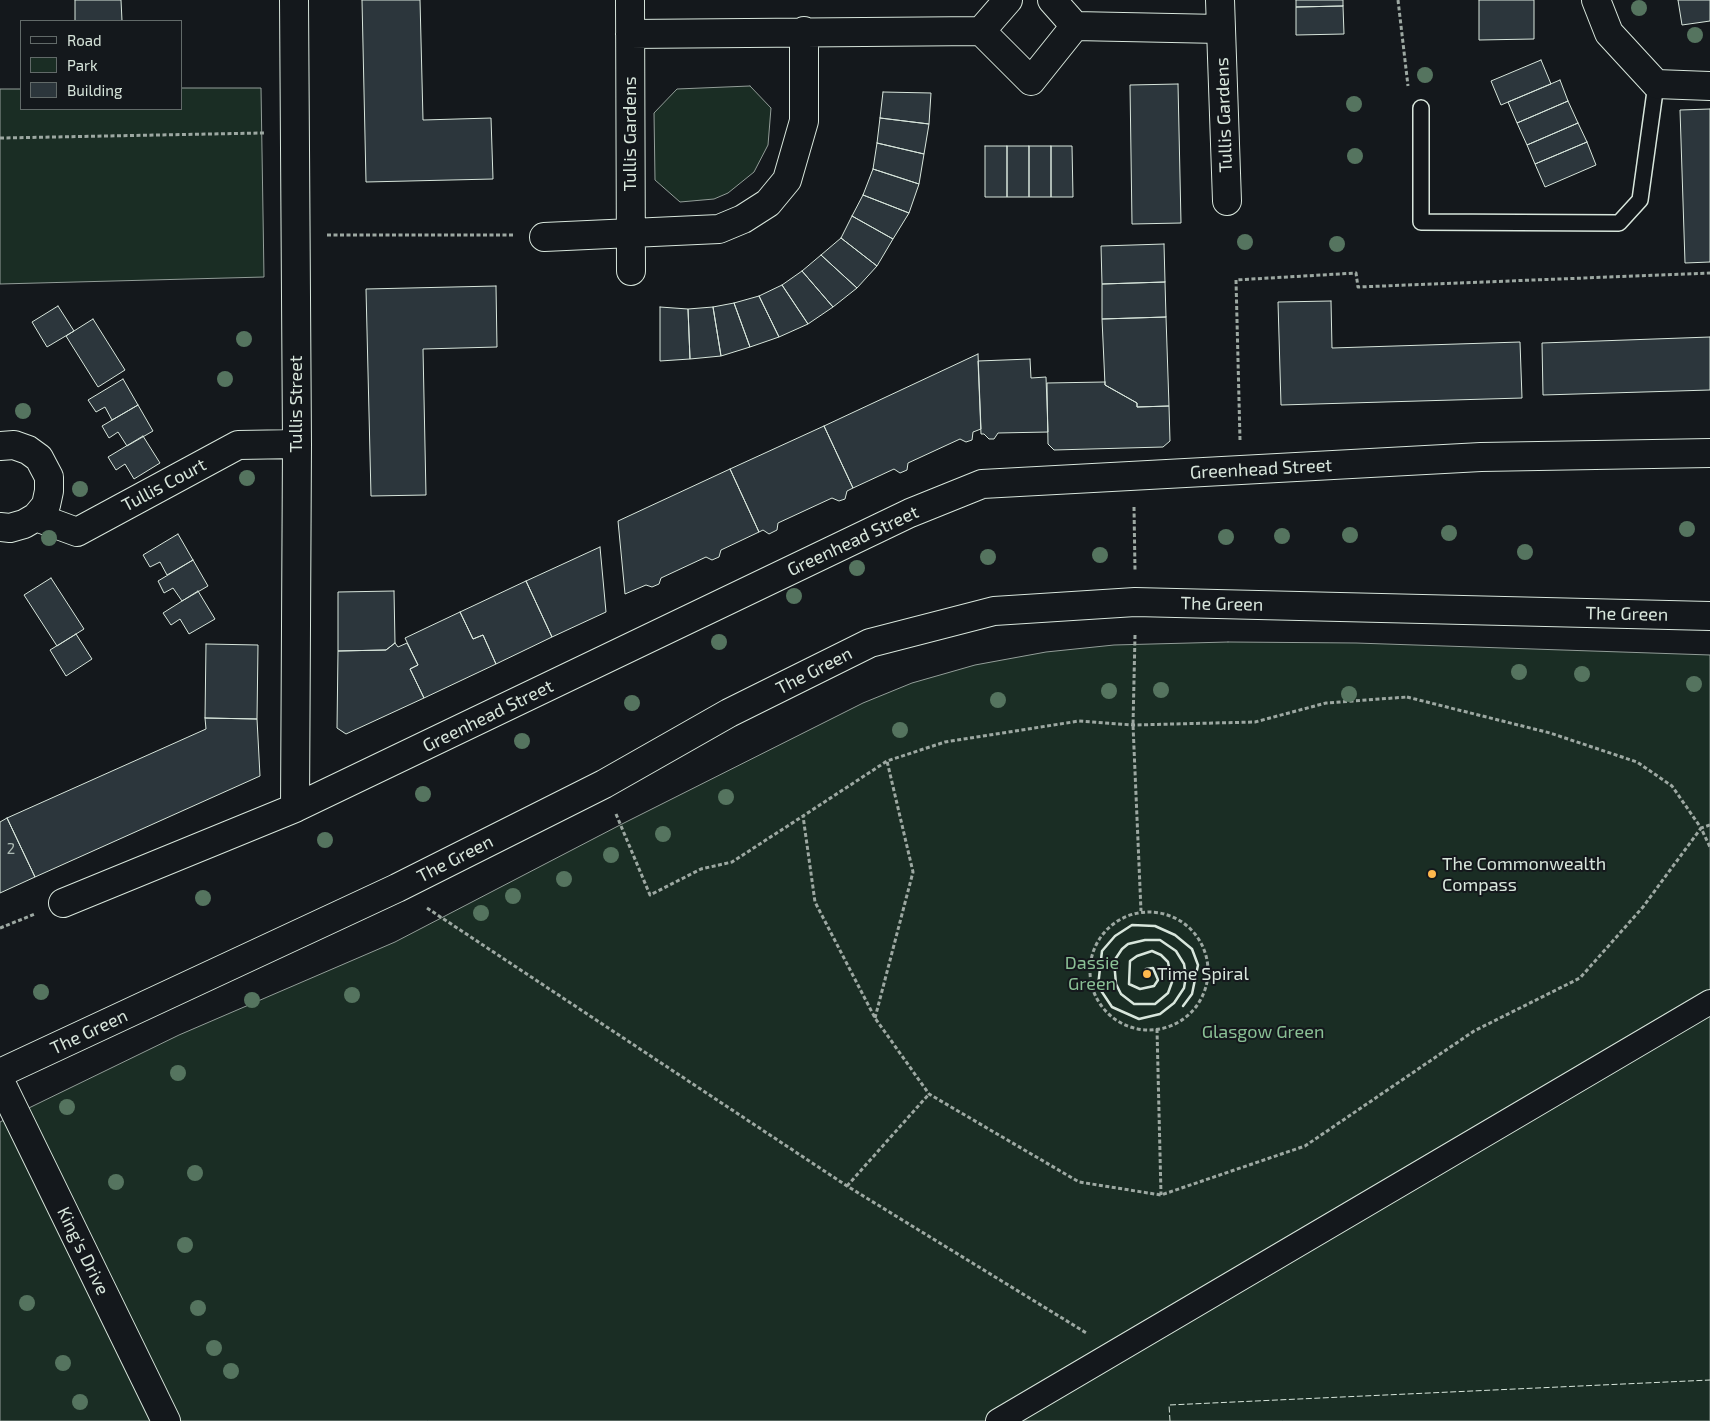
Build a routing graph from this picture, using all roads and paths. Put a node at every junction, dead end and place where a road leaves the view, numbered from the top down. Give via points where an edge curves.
1 (294, 0) edge
2 (630, 0) edge
3 (1008, 0) edge
4 (1052, 0) edge
5 (1220, 0) edge
6 (1398, 0) edge
7 (1596, 0) edge
8 (1075, 26) junction
9 (1220, 29) junction
10 (804, 31) junction
11 (981, 31) junction
12 (630, 34) junction
13 (1656, 84) junction
14 (1710, 86) edge
15 (1421, 108) joint
16 (295, 133) junction
17 (0, 138) edge
18 (1227, 201) dead end
19 (631, 233) junction
20 (295, 236) junction
21 (544, 237) joint
22 (631, 271) dead end
23 (1710, 273) edge
24 (297, 444) junction
25 (0, 446) edge
26 (1710, 453) edge
27 (1241, 470) junction
28 (1134, 476) junction
29 (36, 517) junction
30 (0, 526) edge
31 (1135, 602) junction
32 (1710, 616) edge
33 (1133, 725) junction
34 (888, 761) junction
35 (604, 784) junction
36 (295, 808) junction
37 (803, 816) junction
38 (1710, 825) edge
39 (1700, 828) junction
40 (1710, 847) edge
41 (397, 888) junction
42 (64, 903) dead end
43 (1141, 911) junction
44 (1710, 1002) edge
45 (874, 1018) junction
46 (1157, 1029) junction
47 (0, 1073) edge
48 (0, 1081) edge
49 (929, 1094) junction
50 (847, 1186) junction
51 (1161, 1195) junction
52 (1116, 1351) junction
53 (166, 1421) edge
54 (998, 1421) edge

1 - 16 street, Tullis Street
2 - 12 street, Tullis Gardens
3 - 11 street
4 - 8 street
5 - 9 street, Tullis Gardens
6 - 15 path via 1406,83
7 - 13 street via 1609,33
8 - 9 street
8 - 11 street via 1031,81
9 - 18 street, Tullis Gardens
10 - 11 street
10 - 12 street
10 - 19 street via 804,121 787,180 768,203 719,229
12 - 19 street, Tullis Gardens
13 - 14 street
13 - 15 lane via 1640,200 1619,223 1421,222
16 - 17 path
16 - 20 street, Tullis Street
19 - 21 street
19 - 22 street, Tullis Gardens
20 - 21 path via 502,234
20 - 24 street, Tullis Street
23 - 27 path via 1358,287 1356,273 1236,280
24 - 29 street, Tullis Court via 238,445 77,532
24 - 36 street, Tullis Street
25 - 29 street via 14,445 40,458 49,477 49,491 46,505
26 - 27 street, Greenhead Street via 1481,457
27 - 28 street, Greenhead Street
28 - 31 path
28 - 36 street, Greenhead Street via 982,484 910,514
29 - 30 street via 10,528
31 - 32 street, The Green
31 - 33 path
31 - 35 street, The Green via 994,611 870,643 730,713
33 - 34 path via 1079,721 944,742
33 - 39 path via 1255,722 1326,703 1407,697 1550,733 1637,762 1672,786
33 - 43 path
34 - 37 path
34 - 45 path via 913,872
35 - 37 path via 650,895 701,869 732,862
35 - 41 street, The Green
36 - 42 street, Greenhead Street
37 - 45 path via 815,902
38 - 39 path
39 - 40 path
39 - 51 path via 1643,906 1580,978 1474,1031 1305,1146
41 - 47 street, The Green
41 - 50 path
43 - 46 path via 1173,916 1196,934 1209,962 1208,987 1197,1009 1174,1027
43 - 46 path via 1119,919 1104,931 1094,946 1089,978 1094,996 1108,1015 1142,1032
44 - 52 street
45 - 49 path
46 - 51 path
48 - 53 street, King's Drive
49 - 50 path
49 - 51 path via 1079,1182
50 - 52 path
52 - 54 street

